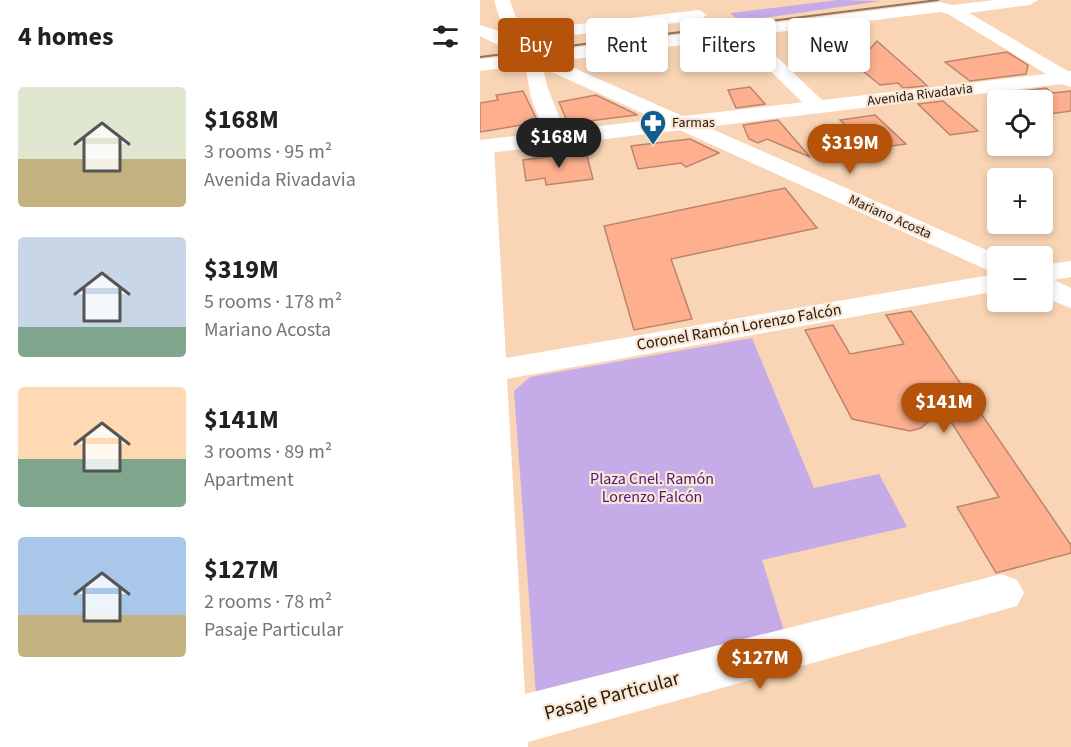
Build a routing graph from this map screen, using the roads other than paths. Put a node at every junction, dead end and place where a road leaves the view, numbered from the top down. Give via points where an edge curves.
1 (502, 0) edge
2 (1030, 0) edge
3 (949, 9) junction
4 (721, 12) dead end
5 (506, 18) edge
6 (776, 28) edge
7 (574, 29) edge
8 (480, 30) edge
9 (498, 34) edge
10 (498, 38) edge
11 (680, 40) edge
12 (480, 41) edge
13 (574, 53) edge
14 (498, 63) edge
15 (480, 65) edge
16 (776, 66) edge
17 (533, 72) edge
18 (574, 73) joint
19 (1069, 78) edge
20 (535, 79) junction
21 (819, 107) junction
22 (685, 124) junction
23 (557, 139) junction
24 (481, 148) edge
25 (987, 261) edge
26 (1071, 269) edge
27 (1053, 272) edge
28 (987, 284) edge
29 (1053, 291) edge
30 (1071, 299) edge
31 (484, 372) edge
32 (1002, 593) dead end
33 (502, 736) edge

1 - 5 street
2 - 3 street
3 - 6 street
3 - 19 street
4 - 7 street
8 - 9 street
10 - 12 street
11 - 13 street
14 - 15 street
16 - 21 street
17 - 20 street
18 - 20 street via 554,72
18 - 22 street, Mariano Acosta
19 - 21 street, Avenida Rivadavia
20 - 23 street
21 - 22 street, Avenida Rivadavia
22 - 23 street, Avenida Rivadavia
22 - 25 street, Mariano Acosta
23 - 24 street, Avenida Rivadavia
24 - 31 street
26 - 27 street
28 - 31 street, Coronel Ramón Lorenzo Falcón
29 - 30 street
31 - 33 street
32 - 33 street, Pasaje Particular

